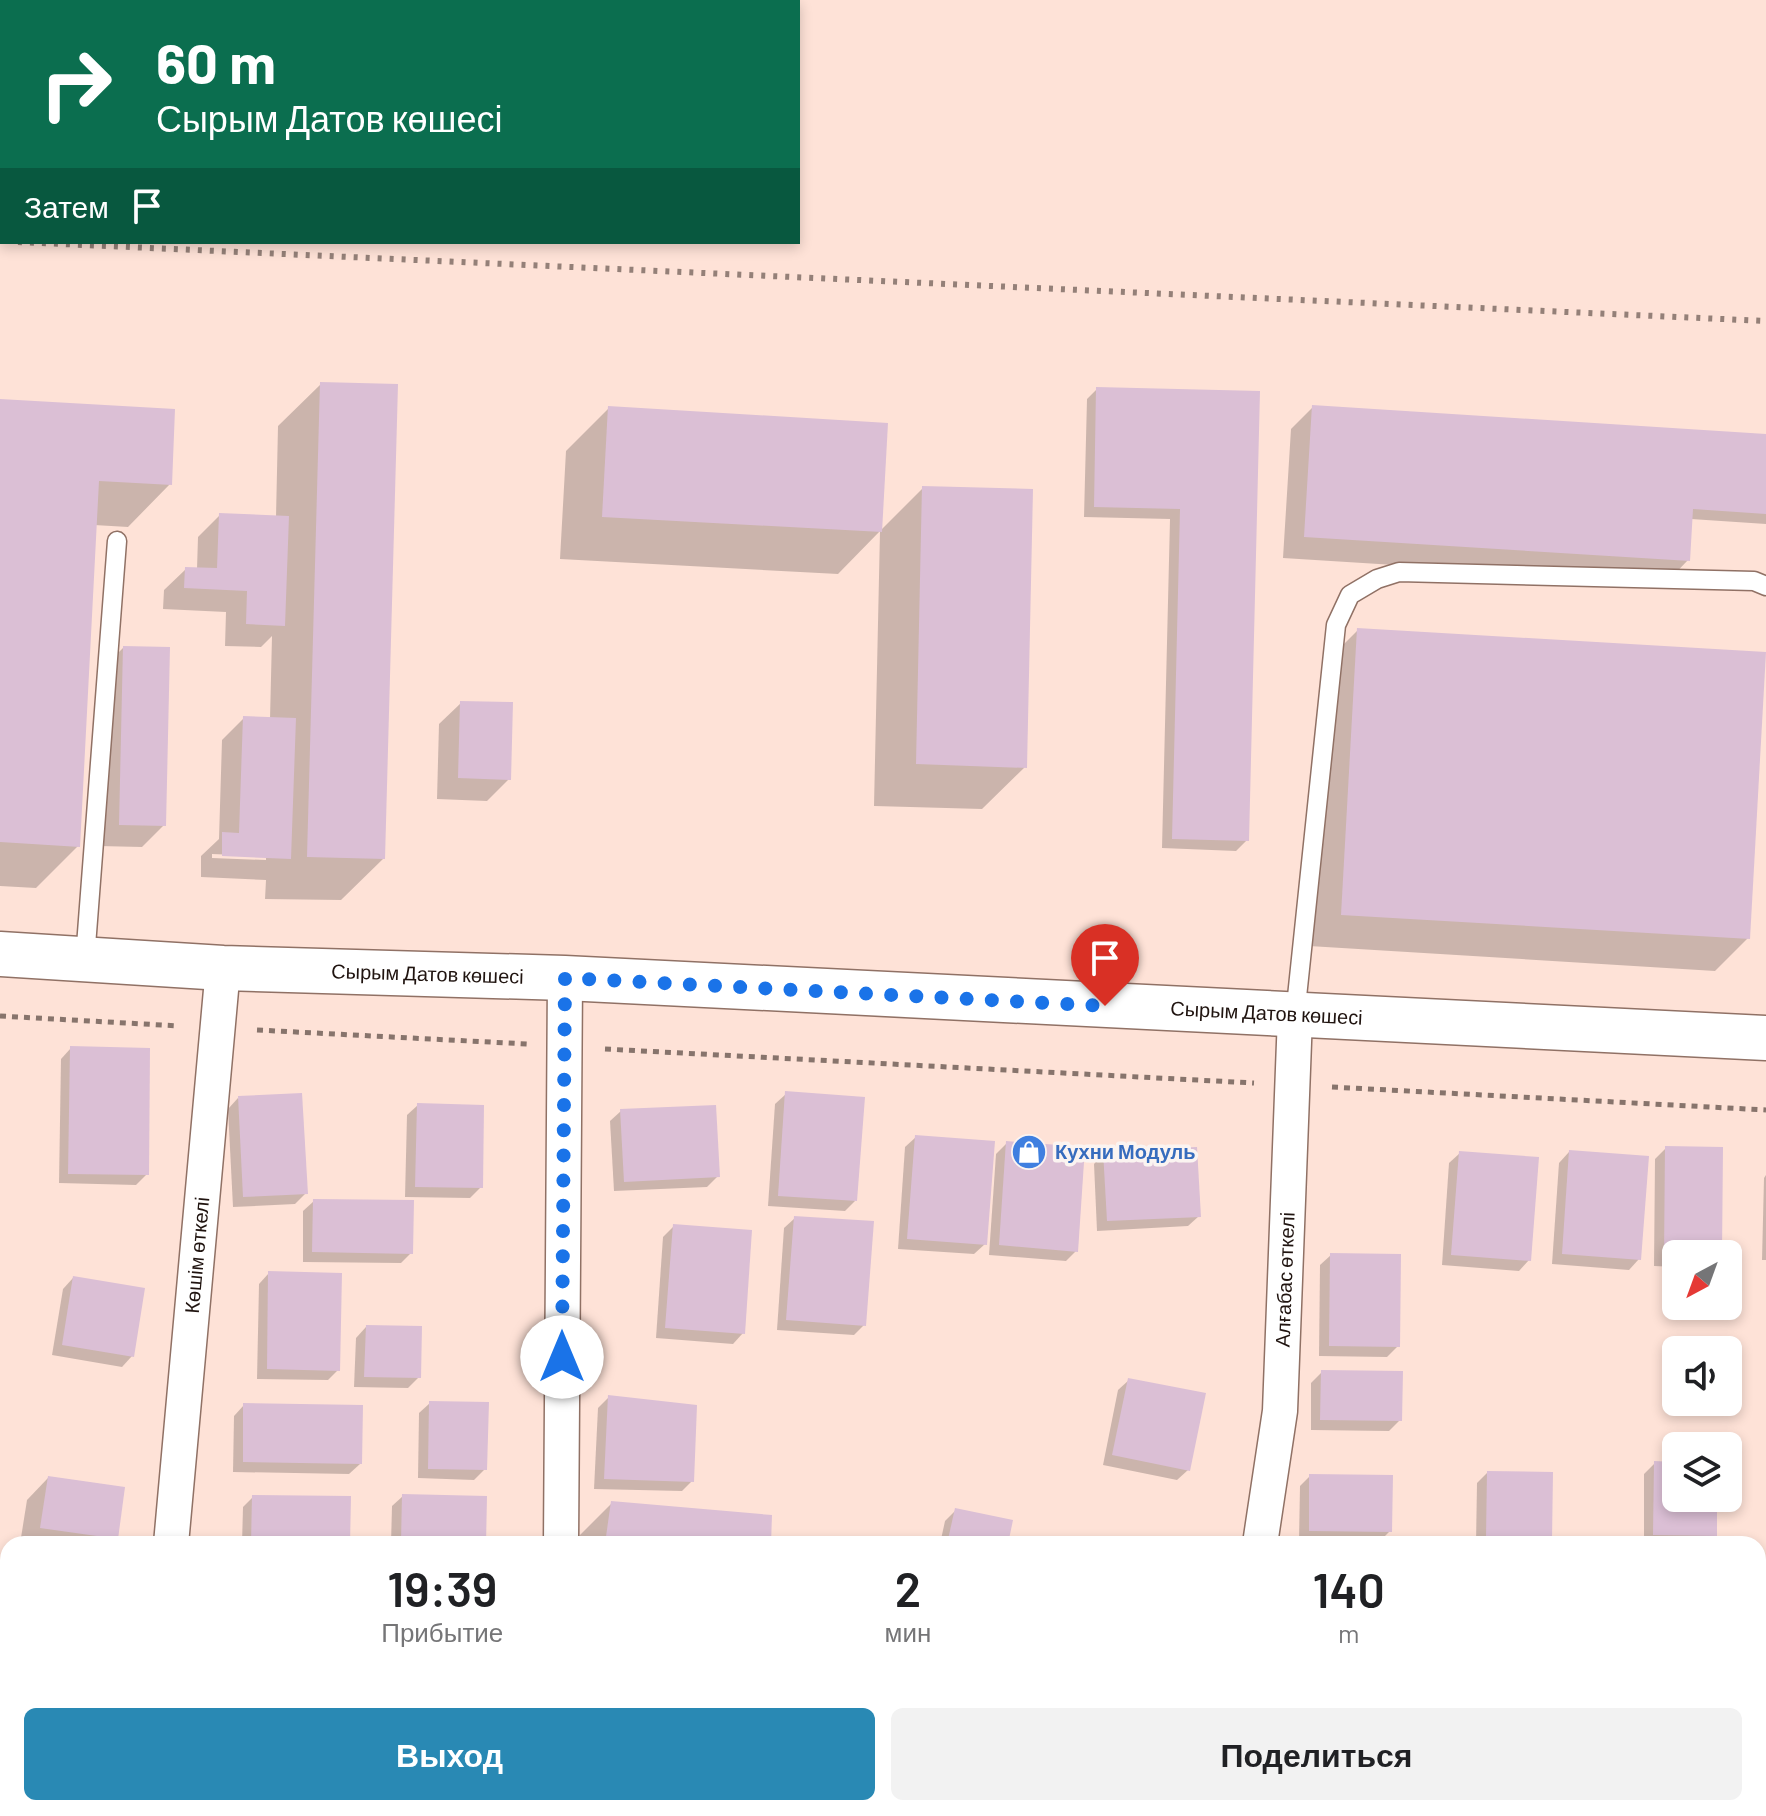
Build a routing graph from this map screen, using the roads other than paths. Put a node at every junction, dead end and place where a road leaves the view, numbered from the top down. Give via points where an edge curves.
1 (117, 541) dead end
2 (1766, 586) edge
3 (0, 954) edge
4 (85, 959) junction
5 (223, 968) junction
6 (565, 978) junction
7 (1295, 1016) junction
8 (1766, 1038) edge
9 (172, 1536) edge
10 (561, 1536) edge
11 (1261, 1536) edge

1 - 4 lane
2 - 7 lane via 1754,581 1399,572 1350,595 1336,625
3 - 4 main road, Сырым Датов көшесі
4 - 5 main road, Сырым Датов көшесі
5 - 6 main road, Сырым Датов көшесі
5 - 9 street, Көшім өткелі
6 - 7 main road, Сырым Датов көшесі
6 - 10 street
7 - 8 main road, Сырым Датов көшесі
7 - 11 street, Алғабас өткелі via 1280,1411

